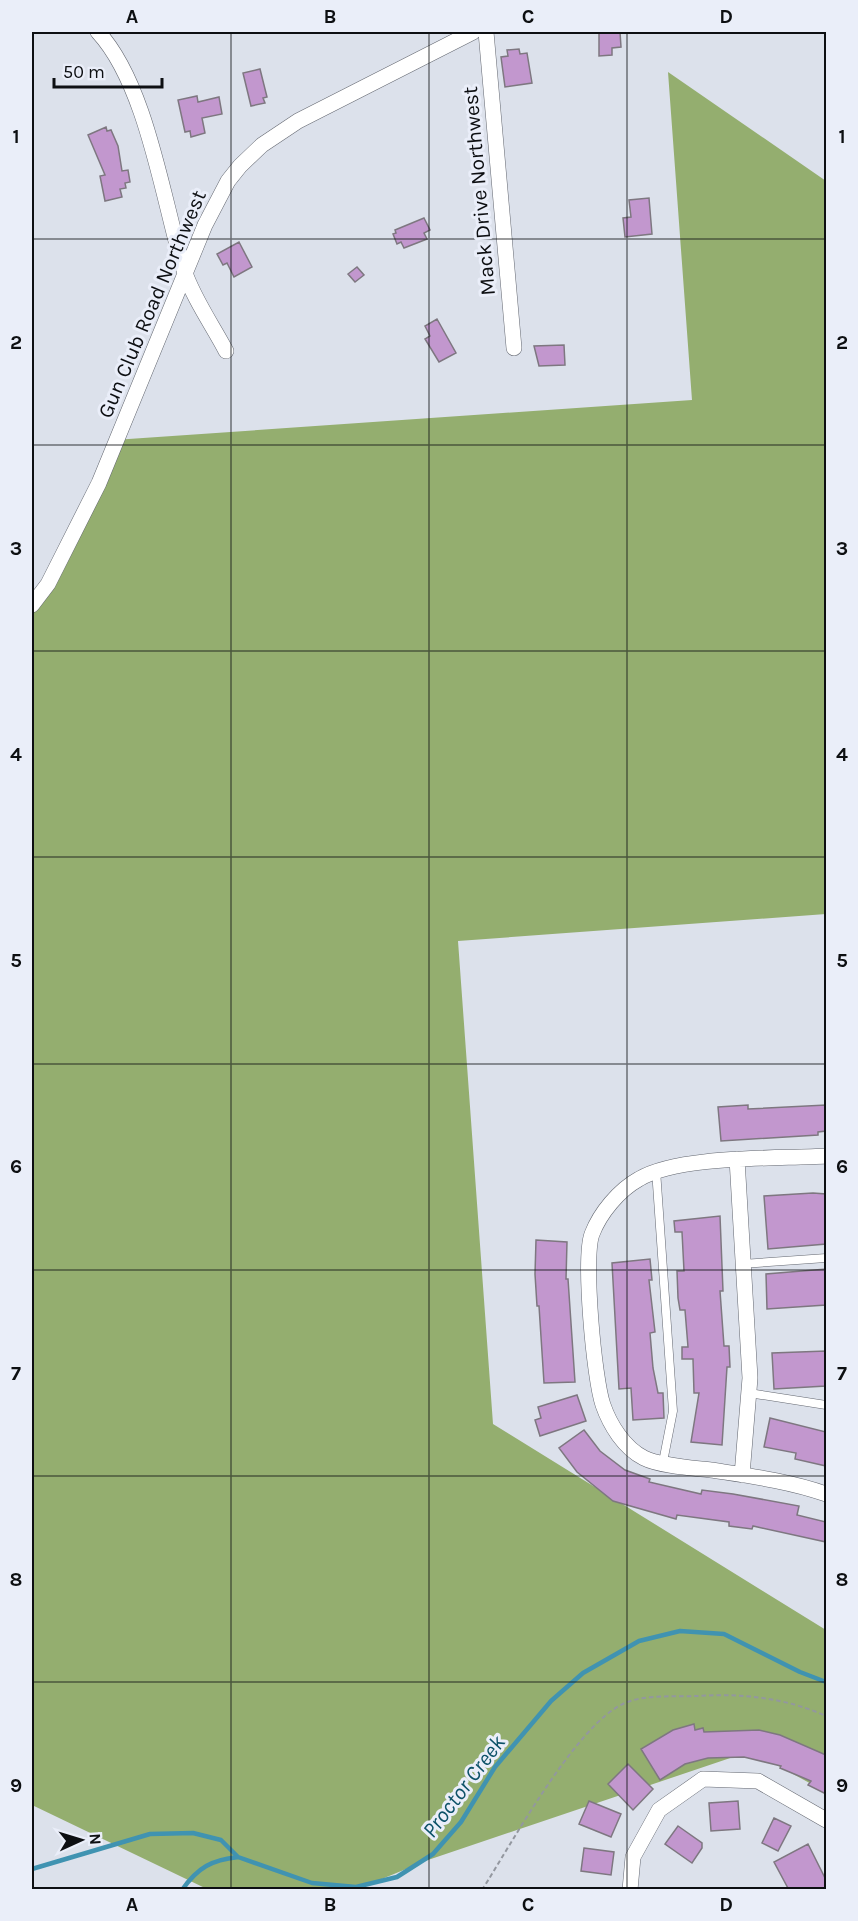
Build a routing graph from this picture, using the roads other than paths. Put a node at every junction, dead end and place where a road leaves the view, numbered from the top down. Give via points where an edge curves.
1 (98, 32) edge
2 (473, 32) edge
3 (486, 32) edge
4 (185, 273) junction
5 (514, 348) dead end
6 (226, 351) dead end
7 (32, 605) edge
8 (826, 1156) edge
9 (736, 1159) junction
10 (656, 1170) junction
11 (826, 1258) edge
12 (742, 1264) junction
13 (749, 1393) junction
14 (826, 1404) edge
15 (663, 1462) junction
16 (742, 1474) junction
17 (826, 1494) edge
18 (826, 1820) edge
19 (630, 1890) edge

1 - 4 street via 124,71 147,132
2 - 4 street, Gun Club Road Northwest via 298,121 262,146 228,182
3 - 5 street, Mack Drive Northwest
4 - 6 street
4 - 7 street, Gun Club Road Northwest via 99,483 48,584
8 - 9 street
9 - 10 street
9 - 12 street
10 - 15 lane via 674,1411
10 - 15 street via 638,1179 609,1206 592,1234 588,1263 603,1405 618,1436 644,1458
11 - 12 lane
12 - 13 street
13 - 14 lane
13 - 16 street
15 - 16 street
16 - 17 street
18 - 19 street via 758,1781 704,1779 659,1810 633,1857

